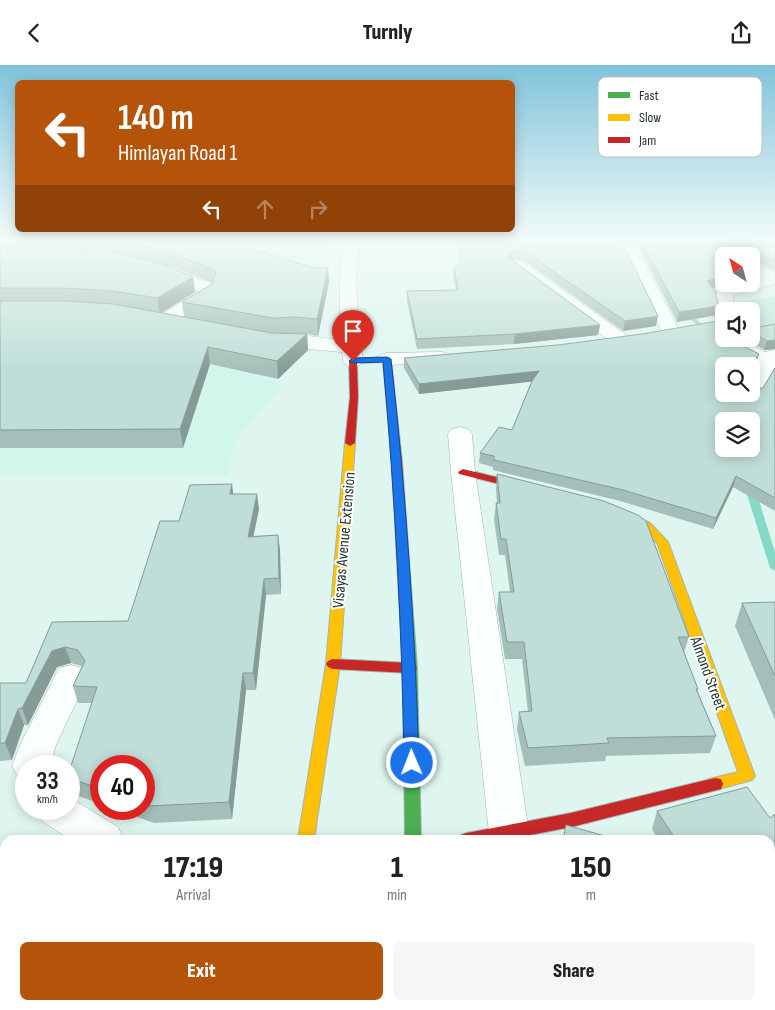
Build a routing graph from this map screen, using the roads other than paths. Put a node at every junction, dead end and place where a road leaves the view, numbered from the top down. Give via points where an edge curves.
1 (193, 283) edge
2 (347, 283) edge
3 (550, 283) edge
4 (635, 283) edge
5 (145, 318) edge
6 (164, 321) junction
7 (191, 326) edge
8 (690, 328) edge
9 (644, 334) junction
10 (265, 340) edge
11 (592, 342) edge
12 (744, 347) edge
13 (352, 355) junction
14 (463, 357) edge
15 (773, 357) edge
16 (387, 359) junction
17 (760, 378) edge
18 (460, 434) dead end
19 (463, 472) junction
20 (546, 493) edge
21 (602, 507) edge
22 (332, 664) junction
23 (410, 668) junction
24 (71, 677) dead end
25 (35, 755) edge
26 (73, 820) edge
27 (509, 833) junction
28 (96, 835) edge
29 (307, 835) edge
30 (413, 835) edge
31 (497, 835) edge

1 - 6 street via 208,289 207,294
2 - 13 street, Visayas Avenue Extension
3 - 9 street
4 - 9 street
5 - 6 street
6 - 7 street
8 - 9 street
9 - 11 street
10 - 13 street via 287,348
12 - 15 street via 755,355
13 - 16 street
13 - 22 street, Visayas Avenue Extension via 354,397
14 - 16 street
15 - 17 street
16 - 23 street
18 - 19 street
19 - 20 street
19 - 27 street
21 - 27 street, Almond Street via 646,523 662,542 747,776 671,797
22 - 23 street
22 - 29 street, Visayas Avenue Extension
23 - 30 street
24 - 25 street
26 - 28 street
27 - 31 street, Almond Street

